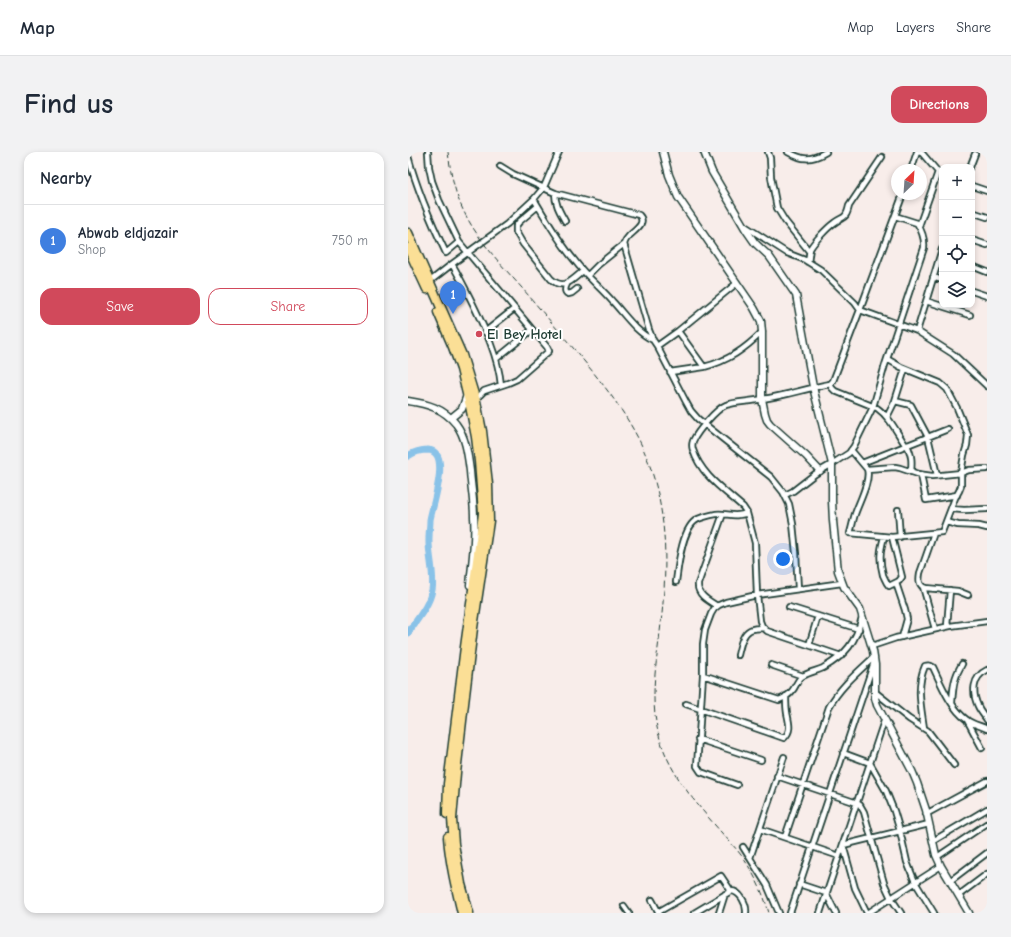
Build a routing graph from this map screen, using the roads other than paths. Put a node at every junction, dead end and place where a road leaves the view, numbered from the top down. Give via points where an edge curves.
1 (428, 152) edge
2 (559, 152) edge
3 (663, 152) edge
4 (704, 152) edge
5 (768, 152) edge
6 (788, 152) edge
7 (826, 152) edge
8 (917, 152) edge
9 (921, 152) edge
10 (975, 154) dead end
11 (408, 156) edge
12 (882, 157) dead end
13 (913, 164) edge
14 (971, 164) edge
15 (500, 166) dead end
16 (939, 172) edge
17 (939, 176) edge
18 (544, 187) junction
19 (975, 187) edge
20 (987, 191) edge
21 (555, 193) junction
22 (534, 199) junction
23 (901, 200) edge
24 (538, 206) junction
25 (975, 213) edge
26 (895, 216) junction
27 (987, 217) edge
28 (565, 221) dead end
29 (743, 225) junction
30 (919, 226) junction
31 (408, 233) edge
32 (975, 241) edge
33 (459, 242) junction
34 (624, 244) junction
35 (987, 244) edge
36 (408, 248) edge
37 (809, 251) junction
38 (468, 252) junction
39 (939, 260) edge
40 (808, 262) junction
41 (452, 264) junction
42 (975, 267) edge
43 (583, 270) junction
44 (987, 272) edge
45 (588, 275) junction
46 (933, 277) junction
47 (939, 279) edge
48 (429, 282) junction
49 (737, 283) junction
50 (567, 284) junction
51 (577, 289) dead end
52 (975, 292) edge
53 (987, 296) edge
54 (926, 301) junction
55 (514, 309) junction
56 (860, 310) junction
57 (970, 315) dead end
58 (899, 324) junction
59 (532, 330) junction
60 (678, 331) junction
61 (917, 331) junction
62 (485, 332) junction
63 (762, 332) junction
64 (653, 340) junction
65 (657, 346) junction
66 (496, 359) junction
67 (887, 359) junction
68 (704, 367) junction
69 (905, 369) junction
70 (670, 372) junction
71 (830, 384) junction
72 (501, 385) junction
73 (987, 386) edge
74 (813, 387) junction
75 (467, 393) junction
76 (762, 399) junction
77 (475, 400) junction
78 (408, 401) edge
79 (895, 401) junction
80 (873, 406) junction
81 (887, 417) junction
82 (450, 418) junction
83 (705, 425) junction
84 (948, 429) dead end
85 (928, 437) junction
86 (906, 446) junction
87 (851, 450) junction
88 (862, 463) junction
89 (832, 464) junction
90 (867, 469) junction
91 (987, 469) edge
92 (820, 471) junction
93 (912, 472) junction
94 (961, 473) junction
95 (921, 475) junction
96 (937, 475) junction
97 (785, 495) junction
98 (958, 495) junction
99 (951, 509) junction
100 (987, 509) edge
101 (898, 510) dead end
102 (747, 513) junction
103 (723, 514) junction
104 (946, 522) junction
105 (987, 528) edge
106 (934, 533) junction
107 (884, 537) junction
108 (900, 537) junction
109 (892, 538) junction
110 (676, 582) dead end
111 (842, 583) junction
112 (896, 583) junction
113 (923, 587) junction
114 (798, 589) junction
115 (950, 590) junction
116 (757, 595) junction
117 (968, 595) dead end
118 (717, 606) junction
119 (789, 607) dead end
120 (818, 616) junction
121 (862, 616) junction
122 (987, 621) edge
123 (947, 626) junction
124 (764, 628) junction
125 (935, 629) junction
126 (859, 630) junction
127 (467, 634) junction
128 (902, 637) junction
129 (809, 645) junction
130 (872, 646) junction
131 (738, 655) dead end
132 (841, 656) junction
133 (874, 659) junction
134 (962, 664) dead end
135 (771, 665) dead end
136 (987, 670) edge
137 (703, 675) junction
138 (803, 676) junction
139 (875, 692) junction
140 (786, 696) junction
141 (952, 703) junction
142 (686, 704) dead end
143 (700, 709) junction
144 (967, 720) junction
145 (987, 720) edge
146 (884, 721) junction
147 (924, 728) junction
148 (987, 728) edge
149 (698, 739) junction
150 (982, 748) dead end
151 (843, 753) junction
152 (784, 757) dead end
153 (761, 760) dead end
154 (870, 763) junction
155 (954, 765) dead end
156 (777, 776) junction
157 (987, 781) edge
158 (737, 785) dead end
159 (802, 785) junction
160 (829, 794) junction
161 (857, 803) junction
162 (987, 809) edge
163 (926, 814) junction
164 (929, 824) junction
165 (986, 824) edge
166 (760, 829) junction
167 (900, 831) junction
168 (785, 837) junction
169 (871, 838) junction
170 (933, 841) junction
171 (843, 845) junction
172 (812, 846) junction
173 (743, 847) dead end
174 (987, 854) edge
175 (839, 856) junction
176 (937, 857) junction
177 (750, 858) junction
178 (940, 866) junction
179 (987, 874) edge
180 (950, 881) junction
181 (915, 882) junction
182 (799, 884) junction
183 (730, 891) junction
184 (725, 894) junction
185 (826, 894) junction
186 (959, 896) junction
187 (891, 898) junction
188 (652, 900) dead end
189 (624, 906) dead end
190 (658, 912) edge
191 (462, 913) edge
192 (469, 913) edge
193 (629, 913) edge
194 (694, 913) edge
195 (719, 913) edge
196 (746, 913) edge
197 (779, 913) edge
198 (790, 913) edge
199 (820, 913) edge
200 (836, 913) edge
201 (867, 913) edge
202 (901, 913) edge
203 (934, 913) edge
204 (970, 913) edge

1 - 33 street via 432,181
2 - 18 street
3 - 49 street via 678,197
4 - 29 street via 712,172
5 - 37 street via 777,208
6 - 7 street via 809,159
8 - 13 street
9 - 16 street
10 - 14 street
11 - 33 street via 415,181 446,253
12 - 37 street via 849,206 844,218 830,226
15 - 18 street
17 - 30 street
18 - 21 street
18 - 22 street
19 - 20 street
21 - 28 street via 558,210
21 - 34 street via 639,215 642,223 626,238
22 - 24 street
22 - 38 street via 507,224
23 - 26 street
24 - 43 street via 557,238
24 - 50 street via 519,222 516,232 551,279 555,283
25 - 27 street
26 - 30 street
26 - 56 street
29 - 40 street via 787,253
29 - 74 street via 755,243 769,256 796,295
30 - 58 street via 925,242 924,248
31 - 48 highway
32 - 35 street
33 - 38 street
34 - 45 street
34 - 64 street
36 - 75 highway via 453,347
37 - 40 street
38 - 41 street
38 - 55 street
39 - 46 street
40 - 56 street via 821,270
41 - 48 street
41 - 62 street
42 - 44 street
43 - 45 street
43 - 50 street
45 - 64 street via 636,328
46 - 47 street
46 - 54 street
48 - 77 highway via 462,355
49 - 60 street
49 - 63 street via 758,314
50 - 51 street via 565,291 568,294
52 - 53 street
54 - 57 street
54 - 61 street
55 - 59 street
55 - 62 street
56 - 58 street
56 - 71 street
58 - 61 street
58 - 67 street
59 - 66 street
59 - 72 street via 549,351 513,382
60 - 65 street
60 - 68 street
61 - 73 street via 953,354
62 - 66 street
63 - 68 street via 739,352 721,362
63 - 76 street
64 - 65 street
65 - 70 street
66 - 72 street
67 - 69 street
67 - 80 street
68 - 70 street
69 - 79 street
69 - 94 street via 940,383 947,389 968,435
70 - 83 street via 691,411
71 - 74 street
71 - 80 street via 835,391
72 - 77 street via 484,391
74 - 76 street
74 - 89 street
75 - 82 street via 462,409
75 - 127 highway via 476,437 483,513
76 - 83 street via 724,406
76 - 92 street via 770,424
77 - 192 highway via 486,457 489,521 473,628 452,819 458,867
78 - 82 street via 428,404
79 - 81 street
79 - 85 street via 911,405
80 - 81 street
80 - 87 street
81 - 86 street
82 - 127 street via 462,434 464,442 474,518
83 - 97 street via 771,477
83 - 102 street via 693,441 693,451 708,476
84 - 85 street
85 - 86 street
85 - 96 street
86 - 88 street
86 - 93 street via 912,456
87 - 88 street
87 - 89 street
88 - 90 street
89 - 92 street
89 - 111 street via 833,521 838,571
90 - 93 street via 895,467
90 - 107 street via 868,475 850,533
91 - 94 street
92 - 97 street
93 - 95 street
94 - 96 street
94 - 98 street
95 - 96 street
95 - 98 street via 926,500
97 - 114 street via 793,524
98 - 99 street
99 - 100 street
99 - 104 street
101 - 108 street
102 - 103 street via 740,516
102 - 116 street via 755,543
103 - 110 street via 693,522 682,544
103 - 118 street via 698,584 701,594
104 - 105 street
104 - 106 street via 942,532
106 - 108 street
106 - 113 street via 920,573 920,583
107 - 109 street
107 - 112 street via 880,563 888,585
108 - 109 street
109 - 112 street via 902,577
111 - 114 street
111 - 121 street
112 - 128 street via 907,619
113 - 115 street
113 - 125 street
114 - 116 street
115 - 117 street
115 - 123 street
116 - 118 street
116 - 124 street via 760,621
118 - 137 street via 705,630
119 - 120 street
120 - 126 street
120 - 129 street
121 - 126 street
121 - 130 street
122 - 123 street
123 - 125 street
124 - 129 street
124 - 131 street via 748,630
125 - 128 street
126 - 132 street via 853,643
127 - 191 highway via 448,784 447,824 450,856
128 - 130 street
129 - 132 street
130 - 133 street
132 - 138 street
133 - 139 street
133 - 151 street
133 - 159 street via 844,685 832,701
134 - 141 street via 955,677
135 - 138 street
136 - 145 street via 979,676 974,686 978,707
137 - 140 street via 779,700
137 - 143 street
138 - 140 street
139 - 146 street via 876,705
139 - 147 street
140 - 143 street via 790,728 784,738
141 - 144 street
141 - 147 street via 933,667 925,666 920,687
142 - 143 street
143 - 149 street
144 - 148 street
144 - 150 street
146 - 154 street
146 - 163 street via 912,771
147 - 155 street
149 - 153 street
149 - 158 street via 696,766 699,770
151 - 154 street
151 - 160 street
152 - 156 street
154 - 161 street
154 - 167 street via 886,791
156 - 159 street
156 - 166 street
157 - 163 street
159 - 160 street
159 - 168 street
160 - 161 street
160 - 172 street
161 - 169 street via 864,812
161 - 171 street
162 - 170 street
163 - 164 street
164 - 167 street
164 - 170 street
165 - 176 street
166 - 168 street
166 - 177 street
167 - 169 street
167 - 181 street via 907,862
168 - 172 street
169 - 171 street
169 - 187 street
170 - 176 street
171 - 175 street
171 - 201 street via 855,888
172 - 175 street
172 - 182 street
173 - 177 street
174 - 180 street
175 - 185 street
176 - 178 street
177 - 197 street via 767,885
178 - 180 street
178 - 181 street
179 - 186 street
180 - 186 street
181 - 187 street
181 - 203 street
182 - 185 street
182 - 198 street
183 - 184 street
183 - 190 street via 720,876
183 - 196 street via 736,892 743,900
184 - 194 street
184 - 195 street
185 - 199 street
185 - 200 street
186 - 204 street
187 - 201 street
187 - 202 street
188 - 190 street
189 - 193 street

